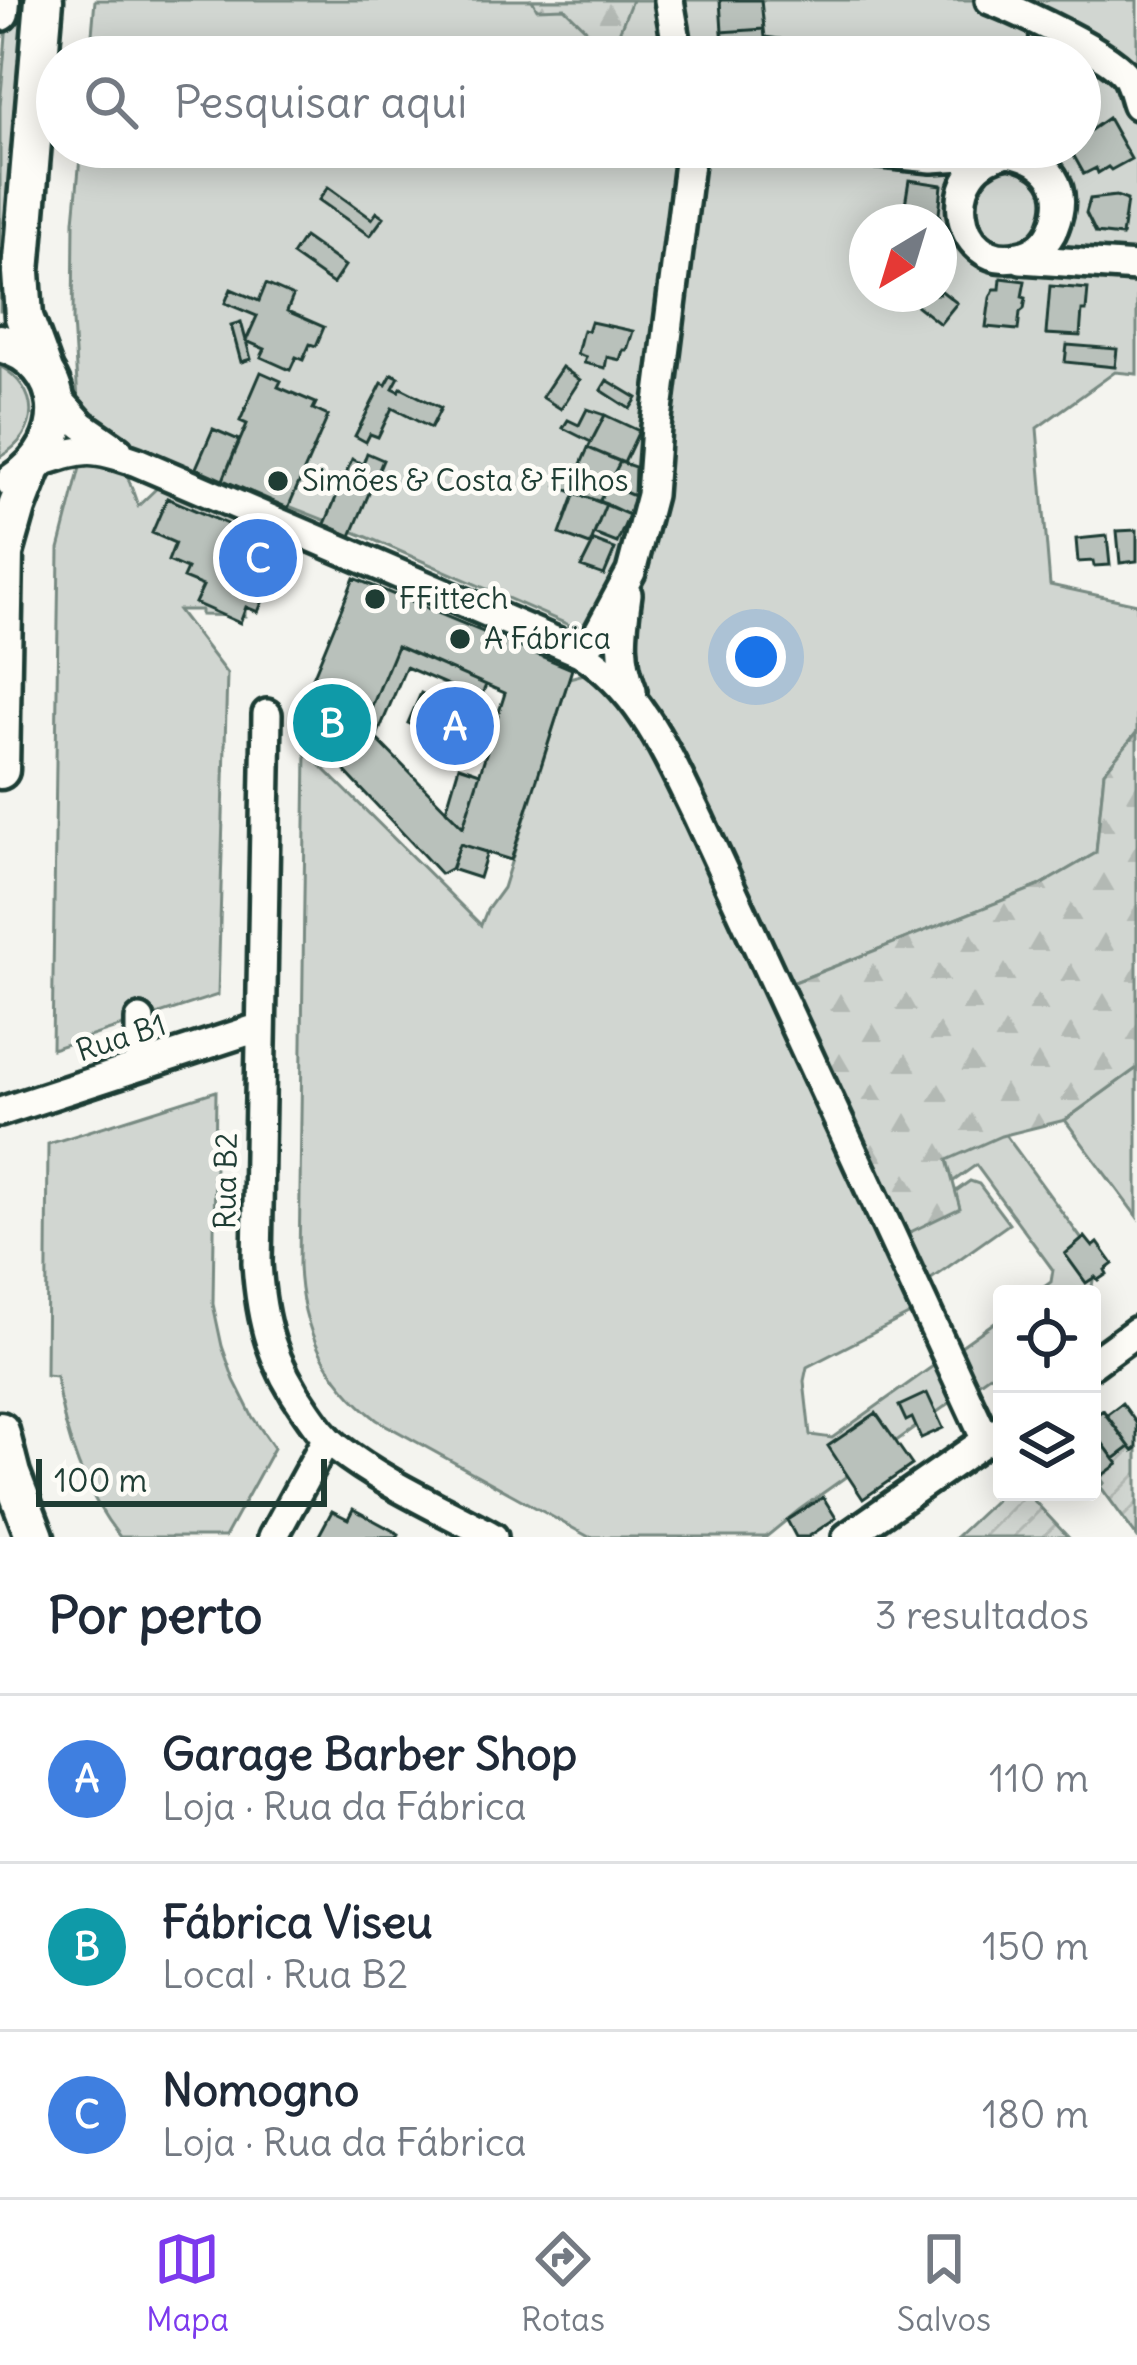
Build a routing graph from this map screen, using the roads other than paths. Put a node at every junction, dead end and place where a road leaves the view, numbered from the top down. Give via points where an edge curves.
1 (1, 0) edge
2 (44, 0) edge
3 (670, 0) edge
4 (990, 0) edge
5 (0, 12) edge
6 (41, 36) edge
7 (676, 36) edge
8 (1063, 36) edge
9 (1101, 56) edge
10 (36, 95) edge
11 (1137, 105) edge
12 (688, 168) edge
13 (948, 168) edge
14 (977, 168) edge
15 (1046, 168) edge
16 (964, 188) junction
17 (1056, 221) junction
18 (1011, 258) junction
19 (1078, 262) junction
20 (1137, 267) edge
21 (0, 343) edge
22 (49, 384) junction
23 (137, 462) junction
24 (23, 473) edge
25 (631, 572) junction
26 (580, 652) junction
27 (640, 710) junction
28 (268, 713) dead end
29 (0, 770) edge
30 (140, 1020) dead end
31 (261, 1027) junction
32 (140, 1066) junction
33 (0, 1112) edge
34 (1137, 1331) edge
35 (1101, 1357) edge
36 (0, 1431) edge
37 (993, 1432) edge
38 (993, 1435) edge
39 (327, 1438) junction
40 (0, 1518) edge
41 (890, 1523) edge
42 (32, 1537) edge
43 (273, 1537) edge
44 (493, 1537) edge
45 (847, 1537) edge

1 - 5 main road
2 - 6 main road
3 - 7 street
4 - 8 street
9 - 11 street via 1128,78
10 - 22 main road via 21,272 24,317
12 - 25 street via 651,495
13 - 16 street
14 - 16 street
15 - 17 street via 1058,189
16 - 18 street via 965,229 978,246
17 - 18 street via 1041,246
17 - 19 street
18 - 19 street
19 - 20 street
21 - 22 main road via 28,356
22 - 23 street via 82,425
22 - 24 main road via 54,436
23 - 24 street via 87,449
23 - 26 street
24 - 29 main road via 4,553
25 - 26 street
25 - 27 street via 620,644
26 - 27 street
27 - 37 street
28 - 31 street, Rua B2
30 - 32 street
31 - 32 street, Rua B1
31 - 39 street, Rua B2 via 260,1304 275,1358
32 - 33 street, Rua B1
34 - 35 street
36 - 42 main road
38 - 41 street
39 - 43 street
39 - 44 street, Rua B2
40 - 42 main road
41 - 45 street

